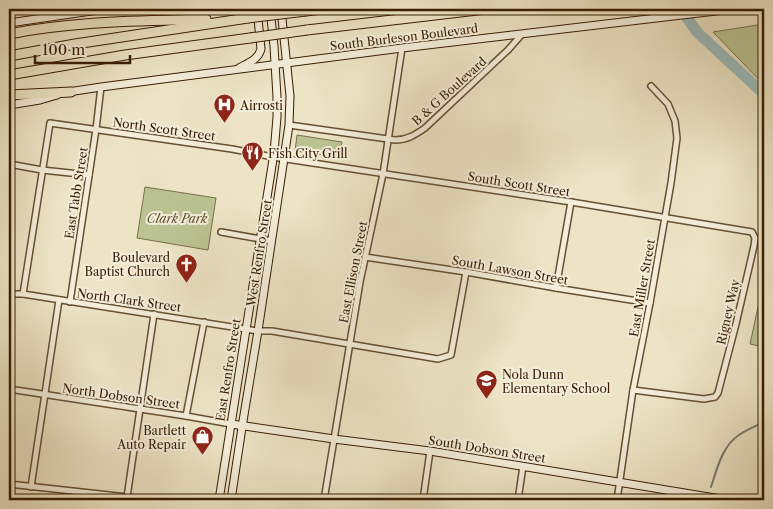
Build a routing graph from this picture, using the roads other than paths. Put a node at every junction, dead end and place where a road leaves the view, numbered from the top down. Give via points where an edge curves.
1 (10, 9) edge
2 (105, 9) edge
3 (257, 9) edge
4 (270, 9) edge
5 (281, 9) edge
6 (321, 9) edge
7 (486, 9) edge
8 (729, 9) edge
9 (248, 18) junction
10 (9, 23) edge
11 (9, 34) edge
12 (522, 34) junction
13 (402, 48) junction
14 (9, 56) edge
15 (287, 63) junction
16 (274, 65) junction
17 (236, 70) junction
18 (9, 75) edge
19 (651, 86) dead end
20 (101, 87) junction
21 (71, 92) junction
22 (9, 95) edge
23 (9, 105) edge
24 (289, 124) junction
25 (96, 129) junction
26 (388, 139) junction
27 (273, 158) junction
28 (284, 159) junction
29 (9, 164) edge
30 (42, 170) junction
31 (383, 174) junction
32 (89, 175) junction
33 (571, 202) junction
34 (665, 218) junction
35 (221, 232) dead end
36 (752, 232) joint
37 (260, 239) junction
38 (272, 241) junction
39 (365, 257) junction
40 (466, 272) junction
41 (556, 288) junction
42 (9, 294) edge
43 (23, 294) junction
44 (58, 300) junction
45 (70, 302) junction
46 (650, 303) junction
47 (154, 314) junction
48 (204, 322) junction
49 (246, 329) junction
50 (258, 331) junction
51 (350, 344) junction
52 (9, 389) edge
53 (633, 390) junction
54 (45, 394) junction
55 (140, 409) junction
56 (186, 416) junction
57 (231, 424) junction
58 (242, 426) junction
59 (334, 439) junction
60 (430, 451) junction
61 (523, 466) junction
62 (618, 483) junction
63 (9, 484) edge
64 (31, 487) junction
65 (127, 497) junction
66 (148, 500) edge
67 (219, 500) edge
68 (231, 500) edge
69 (324, 500) edge
70 (423, 500) edge
71 (518, 500) edge
72 (616, 500) edge
73 (727, 500) edge

1 - 10 street
2 - 10 main road
3 - 17 main road via 260,52 255,59
4 - 16 main road
5 - 15 main road, West Renfro Street
6 - 9 highway, bridge
7 - 18 highway, bridge via 125,55
8 - 12 main road, South Burleson Boulevard
9 - 11 highway via 74,25
9 - 14 highway
12 - 13 main road, South Burleson Boulevard
12 - 26 street, B & G Boulevard via 424,128 407,139
13 - 15 main road, South Burleson Boulevard
13 - 26 street, East Ellison Street
15 - 16 main road, South Burleson Boulevard
15 - 24 main road, West Renfro Street
16 - 17 main road, South Burleson Boulevard
16 - 27 main road, East Renfro Street via 277,117
17 - 20 main road, South Burleson Boulevard
19 - 34 street, East Miller Street via 668,104 676,121 677,138
20 - 21 main road, South Burleson Boulevard
20 - 25 street, East Tabb Street
21 - 22 highway
21 - 23 main road, South Burleson Boulevard
24 - 26 street, B & G Boulevard
24 - 28 main road, West Renfro Street
25 - 27 street, North Scott Street
25 - 30 street, North Scott Street via 50,123
25 - 32 street, East Tabb Street
26 - 31 street, East Ellison Street
27 - 28 street, North Scott Street
27 - 37 main road, East Renfro Street
28 - 31 street, South Scott Street
28 - 38 main road, West Renfro Street
29 - 30 street
30 - 32 street
30 - 43 street
31 - 33 street, South Scott Street
31 - 39 street, East Ellison Street
32 - 45 street, East Tabb Street
33 - 34 street, South Scott Street
33 - 41 street
34 - 36 street, South Scott Street
34 - 46 street, East Miller Street
35 - 37 street
36 - 53 street, Rigney Way via 755,238 752,256 716,396 704,399
37 - 38 street
37 - 49 main road, East Renfro Street
38 - 50 main road, West Renfro Street
39 - 40 street, South Lawson Street
39 - 51 street, East Ellison Street
40 - 41 street, South Lawson Street
40 - 51 street, North Clark Street via 451,355 438,359
41 - 46 street, South Lawson Street
42 - 43 street, North Clark Street
43 - 44 street, North Clark Street
44 - 45 street, North Clark Street
44 - 54 street
45 - 47 street, North Clark Street
46 - 53 street, East Miller Street
47 - 48 street, North Clark Street
47 - 55 street
48 - 49 street, North Clark Street
48 - 56 street
49 - 50 street, North Clark Street
49 - 57 main road, East Renfro Street
50 - 51 street, North Clark Street
50 - 58 main road, West Renfro Street
51 - 59 street, East Ellison Street
52 - 54 street, North Dobson Street
53 - 62 street, East Miller Street
54 - 55 street, North Dobson Street
54 - 64 street
55 - 56 street, North Dobson Street
55 - 65 street
56 - 57 street, North Dobson Street
57 - 58 main road, South Dobson Street
57 - 67 main road, East Renfro Street
58 - 59 main road, South Dobson Street
58 - 68 main road, West Renfro Street
59 - 60 main road, South Dobson Street
59 - 69 street, East Ellison Street
60 - 61 main road, South Dobson Street
60 - 70 street
61 - 62 main road, South Dobson Street
61 - 71 street
62 - 72 street, East Miller Street
62 - 73 main road, South Dobson Street
63 - 64 street
64 - 65 street
65 - 66 street

